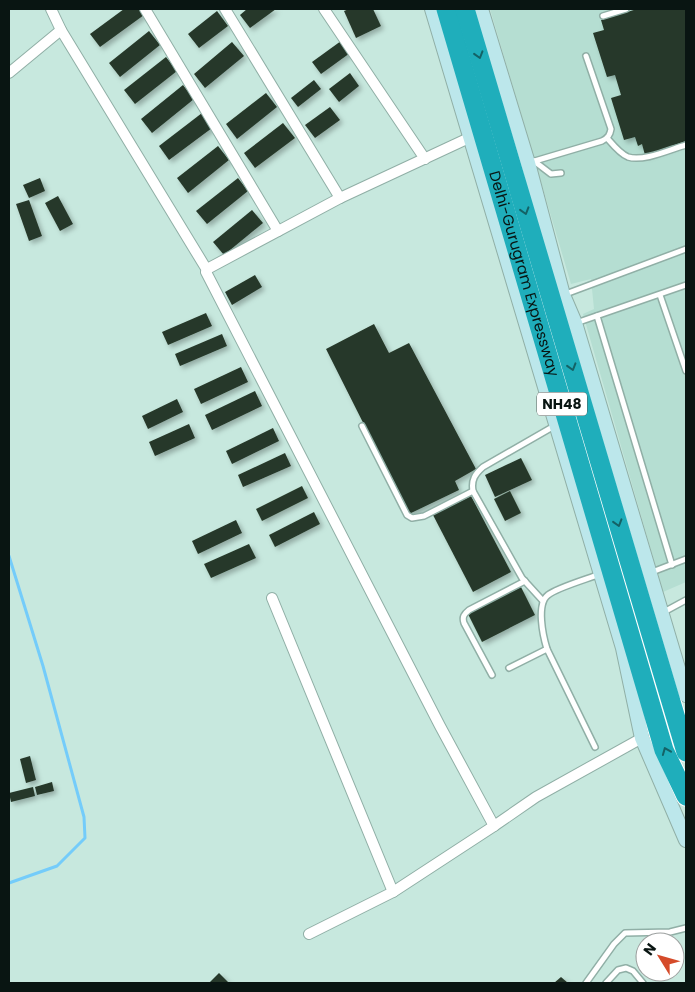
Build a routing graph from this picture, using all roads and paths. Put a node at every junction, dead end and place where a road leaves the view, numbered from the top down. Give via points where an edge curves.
1 (51, 9) edge
2 (144, 9) edge
3 (225, 9) edge
4 (324, 9) edge
5 (432, 9) edge
6 (446, 9) edge
7 (465, 9) edge
8 (482, 9) edge
9 (626, 9) edge
10 (603, 16) dead end
11 (61, 30) junction
12 (586, 56) dead end
13 (9, 72) edge
14 (471, 137) junction
15 (607, 138) junction
16 (686, 145) edge
17 (425, 159) junction
18 (531, 162) junction
19 (562, 173) dead end
20 (340, 198) junction
21 (278, 231) junction
22 (686, 249) edge
23 (207, 270) junction
24 (686, 285) edge
25 (563, 295) junction
26 (660, 295) junction
27 (597, 316) junction
28 (575, 323) junction
29 (686, 371) edge
30 (557, 425) junction
31 (362, 426) dead end
32 (473, 491) junction
33 (686, 559) edge
34 (672, 565) junction
35 (650, 573) junction
36 (600, 574) junction
37 (525, 581) junction
38 (272, 598) dead end
39 (686, 600) edge
40 (543, 601) junction
41 (662, 613) junction
42 (547, 648) junction
43 (509, 668) dead end
44 (683, 670) edge
45 (492, 675) dead end
46 (686, 695) edge
47 (642, 738) junction
48 (595, 747) dead end
49 (686, 752) edge
50 (686, 796) edge
51 (494, 826) junction
52 (686, 840) edge
53 (393, 892) junction
54 (686, 928) edge
55 (309, 934) dead end
56 (586, 983) edge
57 (606, 983) edge
58 (643, 983) edge

1 - 11 street
2 - 21 street
3 - 20 street
4 - 17 street
5 - 14 main road
50 -> 6 highway, Delhi-Gurugram Expressway / NH48 via 664,750
7 -> 49 highway, Delhi-Gurugram Expressway / NH48
8 - 18 main road
9 - 10 lane
11 - 13 street
11 - 23 street
12 - 15 lane via 611,129
14 - 17 street
14 - 30 main road
15 - 16 lane via 620,152 634,158
15 - 18 lane
17 - 20 street
18 - 19 lane via 551,174
18 - 25 main road
20 - 21 street
21 - 23 street
22 - 25 lane
23 - 51 street via 206,274
24 - 26 lane
25 - 28 main road
26 - 27 lane
26 - 29 lane
27 - 28 lane
27 - 34 lane
28 - 35 main road
30 - 32 lane via 483,467 472,480
30 - 36 main road
31 - 32 lane via 407,515 412,518 424,516
32 - 37 lane
33 - 34 lane
34 - 35 lane
35 - 41 main road
36 - 40 lane via 549,594
36 - 47 main road via 623,648
37 - 40 lane
37 - 45 lane via 469,610 463,618
38 - 53 street
39 - 41 lane
40 - 42 lane via 543,631
41 - 44 main road
42 - 43 lane
42 - 48 lane
44 - 46 main road
47 - 51 street via 536,797
47 - 52 main road
51 - 53 street
53 - 55 street
54 - 56 lane via 670,932 625,933
57 - 58 lane via 618,970 626,968

